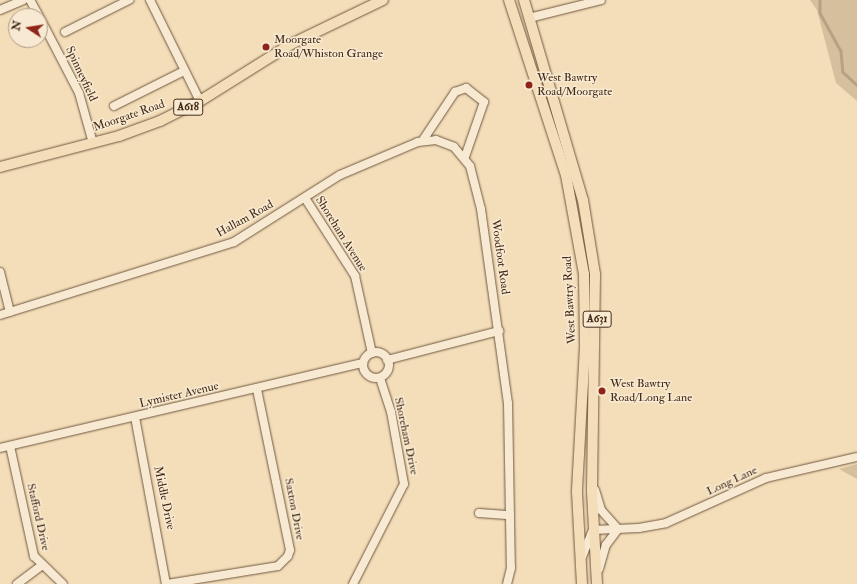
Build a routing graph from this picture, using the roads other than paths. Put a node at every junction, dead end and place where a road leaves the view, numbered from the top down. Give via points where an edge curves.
1 (23, 0) edge
2 (129, 0) edge
3 (150, 0) edge
4 (383, 0) edge
5 (524, 0) edge
6 (601, 0) edge
7 (508, 2) edge
8 (0, 10) edge
9 (529, 18) junction
10 (65, 32) dead end
11 (48, 34) edge
12 (184, 71) junction
13 (200, 101) junction
14 (114, 106) dead end
15 (423, 140) junction
16 (93, 143) junction
17 (465, 157) junction
18 (0, 167) edge
19 (305, 198) junction
20 (0, 272) edge
21 (10, 312) junction
22 (0, 315) edge
23 (499, 331) junction
24 (372, 353) junction
25 (387, 360) junction
26 (363, 363) junction
27 (380, 378) junction
28 (257, 389) junction
29 (135, 417) junction
30 (10, 446) junction
31 (0, 448) edge
32 (857, 457) edge
33 (592, 480) junction
34 (479, 513) dead end
35 (510, 515) junction
36 (618, 529) junction
37 (593, 530) junction
38 (41, 566) junction
39 (581, 570) junction
40 (597, 581) edge
41 (17, 584) edge
42 (63, 584) edge
43 (166, 584) edge
44 (353, 584) edge
45 (507, 584) edge
46 (582, 584) edge

1 - 8 street
2 - 10 street
3 - 12 street
4 - 13 main road, Moorgate Road / A618 via 291,44
5 - 9 main road, West Bawtry Road / A631
6 - 9 street
7 - 39 main road, West Bawtry Road / A631 via 566,175 584,274 586,347 578,492
9 - 33 main road, West Bawtry Road / A631 via 590,235 597,306
11 - 16 street, Spinneyfield via 79,93
12 - 13 street
12 - 14 street
13 - 16 main road, Moorgate Road / A618 via 144,127
15 - 17 street via 445,143
15 - 17 street via 455,92 466,88 484,102
15 - 19 street, Hallam Road via 340,176
16 - 18 main road, Moorgate Road / A618
17 - 23 street, Woodfoot Road via 481,209
19 - 21 street, Hallam Road via 234,242
19 - 24 street, Shoreham Avenue via 357,280
20 - 21 street
21 - 22 street, Hallam Road
23 - 25 street
23 - 35 street, Woodfoot Road via 508,403
24 - 25 street via 381,353
24 - 26 street
25 - 27 street via 388,370
26 - 27 street via 367,375
26 - 28 street, Lymister Avenue
27 - 44 street, Shoreham Drive via 391,412 404,484
28 - 29 street, Lymister Avenue
28 - 43 street, Saxton Drive via 290,550 288,556 278,566
29 - 30 street, Lymister Avenue
29 - 43 street, Middle Drive
30 - 31 street, Lymister Avenue
30 - 38 street, Stafford Drive via 31,549
32 - 36 street, Long Lane via 766,478 666,523
33 - 36 street, A631 via 601,510
33 - 37 main road, West Bawtry Road / A631
34 - 35 street
35 - 45 street, Woodfoot Road via 511,568
36 - 37 street, Long Lane
36 - 40 street via 602,553
37 - 39 street, A631 via 583,550
37 - 40 main road, West Bawtry Road / A631
38 - 41 street
38 - 42 street, Stafford Drive
39 - 46 main road, West Bawtry Road / A631

